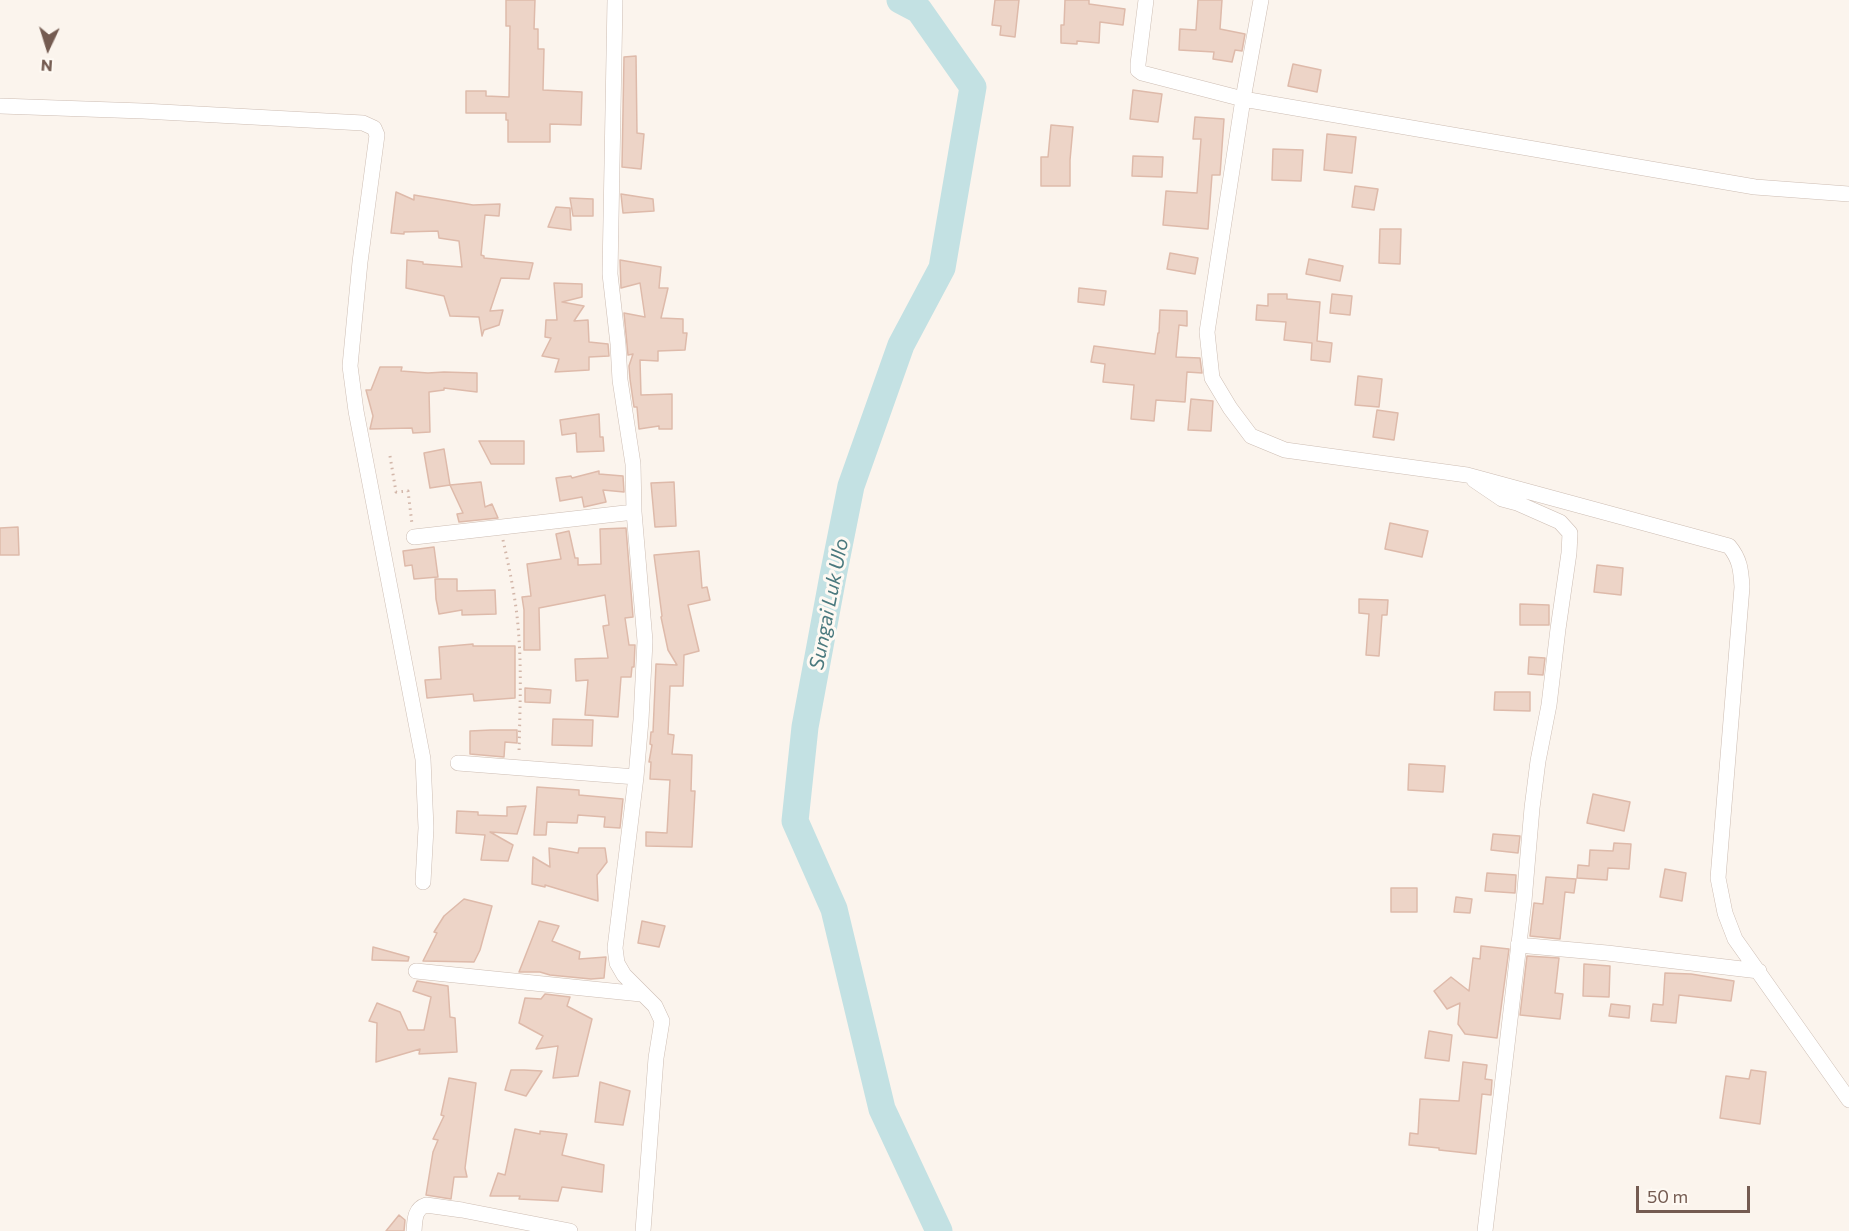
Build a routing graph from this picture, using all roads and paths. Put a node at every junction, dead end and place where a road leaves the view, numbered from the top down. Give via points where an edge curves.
1 (615, 0) edge
2 (1146, 0) edge
3 (1261, 0) edge
4 (1243, 99) junction
5 (0, 106) edge
6 (1849, 194) edge
7 (390, 456) dead end
8 (1467, 475) junction
9 (634, 512) junction
10 (500, 528) junction
11 (414, 537) joint
12 (458, 763) dead end
13 (518, 767) junction
14 (636, 777) junction
15 (423, 882) dead end
16 (1518, 945) junction
17 (416, 970) dead end
18 (1759, 971) junction
19 (641, 994) junction
20 (1849, 1100) edge
21 (414, 1231) edge
22 (570, 1231) edge
23 (643, 1231) edge
24 (1485, 1231) edge

1 - 9 street via 610,274 633,464
2 - 4 street via 1138,70
3 - 4 street
4 - 6 street via 1755,187
4 - 8 street via 1207,332 1212,378 1251,436 1285,450
5 - 15 street via 352,122 374,128 377,135 350,366 423,759
7 - 11 path via 396,492 408,491
8 - 16 street via 1502,499 1560,522 1570,533 1532,808
8 - 18 street via 1729,546 1738,557 1742,587 1718,878 1735,939
9 - 10 street
9 - 14 street via 645,641
10 - 11 street
10 - 13 path via 519,642
12 - 13 street
13 - 14 street
14 - 19 street via 615,948 616,963
16 - 18 street
16 - 24 street
17 - 19 street
18 - 20 street
19 - 23 street via 655,1006 662,1021
21 - 22 street via 417,1212 426,1205

